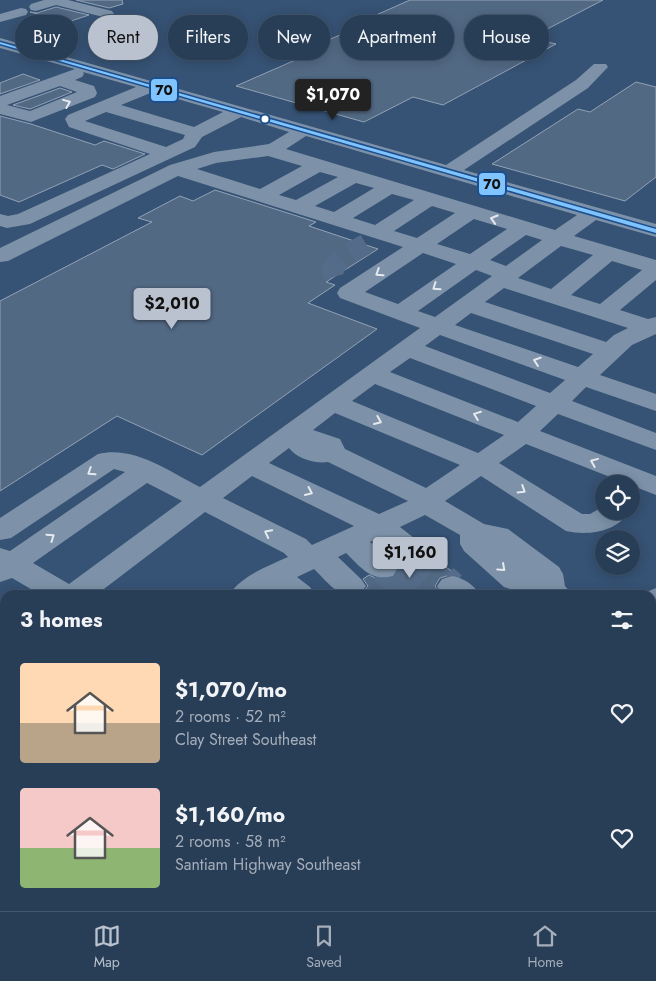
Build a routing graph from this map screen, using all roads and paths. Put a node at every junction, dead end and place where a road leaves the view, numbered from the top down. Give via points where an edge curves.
1 (36, 7) dead end
2 (21, 12) dead end
3 (107, 14) dead end
4 (2, 18) dead end
5 (0, 43) edge
6 (15, 47) edge
7 (16, 60) edge
8 (58, 60) edge
9 (9, 63) dead end
10 (600, 68) dead end
11 (89, 69) junction
12 (59, 80) junction
13 (151, 87) junction
14 (0, 102) edge
15 (105, 106) junction
16 (0, 108) edge
17 (238, 112) junction
18 (304, 130) junction
19 (196, 133) junction
20 (268, 150) junction
21 (172, 161) junction
22 (318, 165) junction
23 (449, 172) junction
24 (354, 176) junction
25 (390, 187) junction
26 (262, 196) junction
27 (430, 199) junction
28 (300, 208) junction
29 (471, 212) junction
30 (594, 212) junction
31 (337, 219) junction
32 (0, 220) edge
33 (522, 228) junction
34 (656, 231) edge
35 (375, 237) junction
36 (558, 238) junction
37 (420, 246) junction
38 (609, 253) junction
39 (0, 256) edge
40 (472, 262) junction
41 (656, 268) edge
42 (505, 277) junction
43 (555, 297) junction
44 (468, 304) junction
45 (604, 312) junction
46 (400, 313) junction
47 (436, 326) junction
48 (654, 326) edge
49 (408, 348) junction
50 (611, 352) junction
51 (372, 374) junction
52 (583, 377) junction
53 (333, 403) junction
54 (656, 403) edge
55 (554, 404) junction
56 (522, 433) junction
57 (295, 438) junction
58 (656, 442) edge
59 (249, 464) junction
60 (481, 464) junction
61 (145, 471) junction
62 (656, 487) edge
63 (640, 497) edge
64 (202, 500) junction
65 (432, 501) junction
66 (601, 520) edge
67 (379, 526) junction
68 (0, 531) edge
69 (349, 540) junction
70 (412, 552) tunnel mouth
71 (313, 557) junction
72 (4, 565) edge
73 (382, 569) tunnel mouth
74 (275, 574) junction
75 (350, 586) dead end
76 (55, 590) edge
77 (82, 590) edge
78 (253, 590) edge
79 (293, 590) edge
80 (544, 590) edge

1 - 3 street via 55,1
2 - 4 street
5 - 6 street
7 - 9 street
8 - 11 street
10 - 23 street via 582,84
11 - 12 street
11 - 13 street
12 - 14 street
16 -> 12 street via 31,117 89,93
13 - 15 street
13 - 17 street
15 - 19 street
15 - 21 street via 74,119 75,123
17 - 18 street
17 - 19 street
18 - 20 street
18 - 23 street
19 - 21 street
20 - 21 street
20 - 22 street
21 - 26 street
21 - 32 street via 23,220
21 - 39 street
22 - 24 street
22 - 26 street
23 - 30 street
24 - 25 street
24 - 28 street
25 - 27 street
25 - 31 street
26 - 28 street
27 - 29 street
27 - 35 street
28 - 31 street
33 -> 29 street
29 - 37 street
30 - 34 street
30 - 36 street
31 - 35 street
33 - 36 street
33 - 40 street
35 - 37 street
36 - 38 street
36 - 42 street
37 - 40 street
37 -> 46 street via 341,285
38 - 41 street
38 - 43 street
40 - 42 street
40 -> 46 street
41 - 45 street
42 - 43 street
42 - 44 street
43 - 45 street
44 - 47 street
44 - 50 street
45 - 48 street
46 - 47 street
47 - 49 street
52 -> 47 street
48 - 50 street via 623,340
49 - 51 street
49 - 55 street
50 - 52 street
51 - 53 street
56 -> 51 street
52 - 54 street
52 - 55 street
53 - 57 street
53 -> 60 street
55 - 56 street
55 - 58 street
56 - 60 street
62 -> 56 street
57 - 59 street
57 - 65 street via 302,448 320,455 332,453
59 - 64 street
59 -> 67 street
60 - 65 street via 435,494
60 -> 66 street via 576,524
61 - 64 street
61 -> 68 street via 125,461 108,460
72 -> 61 street
62 - 63 street
71 -> 64 street
64 - 77 street
65 - 67 street
65 - 80 street via 433,507 475,531 475,544 515,580
67 - 69 street
67 - 70 street
69 - 71 street
69 - 73 street
71 - 74 street
71 - 75 street
72 - 76 street
74 - 78 street
74 - 79 street

